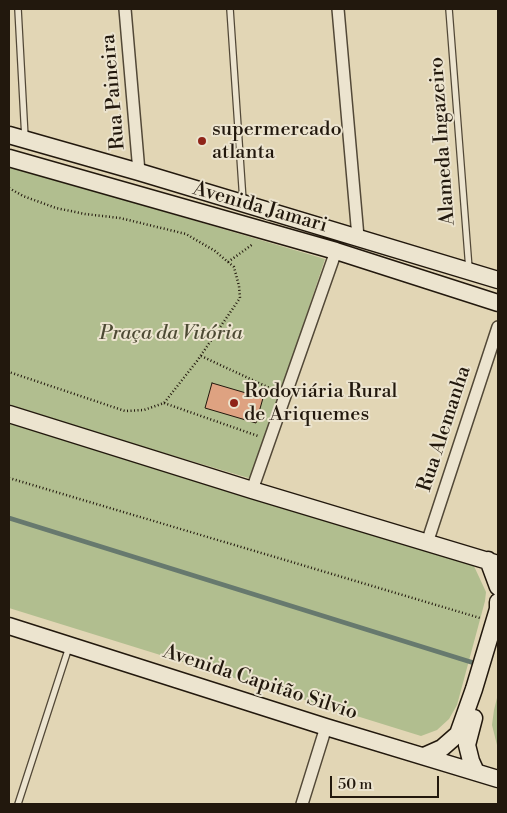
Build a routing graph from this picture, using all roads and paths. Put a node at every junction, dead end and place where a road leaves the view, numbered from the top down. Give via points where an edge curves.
1 (18, 9) edge
2 (125, 9) edge
3 (230, 9) edge
4 (338, 9) edge
5 (449, 9) edge
6 (9, 135) edge
7 (33, 142) junction
8 (9, 158) edge
9 (34, 166) junction
10 (139, 172) junction
11 (9, 188) edge
12 (243, 203) junction
13 (269, 232) junction
14 (358, 237) junction
15 (336, 251) junction
16 (228, 262) junction
17 (473, 273) junction
18 (498, 280) edge
19 (469, 294) junction
20 (498, 303) edge
21 (498, 327) edge
22 (201, 356) junction
23 (9, 372) edge
24 (285, 394) junction
25 (164, 402) junction
26 (9, 414) edge
27 (269, 440) junction
28 (9, 478) edge
29 (252, 490) junction
30 (427, 543) junction
31 (493, 562) edge
32 (498, 587) edge
33 (498, 602) edge
34 (9, 626) edge
35 (496, 628) edge
36 (70, 645) junction
37 (326, 727) junction
38 (424, 756) junction
39 (476, 772) junction
40 (498, 779) edge
41 (18, 804) edge
42 (302, 804) edge

1 - 7 lane
2 - 10 street, Rua Paineira
3 - 12 lane
4 - 14 street
5 - 17 lane, Alameda Ingazeiro
6 - 7 main road, Avenida Jamari
7 - 9 main road
7 - 10 main road, Avenida Jamari
8 - 9 main road, Avenida Jamari
9 - 13 main road, Avenida Jamari
10 - 12 main road, Avenida Jamari
11 - 16 path via 56,208 120,218 186,234
12 - 14 main road, Avenida Jamari
13 - 15 main road, Avenida Jamari
13 - 16 path
14 - 17 main road, Avenida Jamari
15 - 19 main road, Avenida Jamari
15 - 24 street
16 - 22 path via 234,267 240,298
17 - 18 main road, Avenida Jamari
17 - 19 main road
19 - 20 main road, Avenida Jamari
21 - 30 street, Rua Alemanha
22 - 24 path
22 - 25 path
23 - 25 path via 125,410 144,410
24 - 27 street
25 - 27 path
26 - 29 main road
27 - 29 street
28 - 35 path
29 - 30 main road
30 - 31 main road
31 - 32 main road
33 - 35 main road
34 - 36 main road, Avenida Capitão Silvio
35 - 38 main road via 458,734 442,748
35 - 39 main road via 467,745
36 - 37 main road, Avenida Capitão Silvio
36 - 41 lane
37 - 38 main road, Avenida Capitão Silvio
37 - 42 street
38 - 39 main road, Avenida Capitão Silvio
39 - 40 main road, Avenida Capitão Silvio

